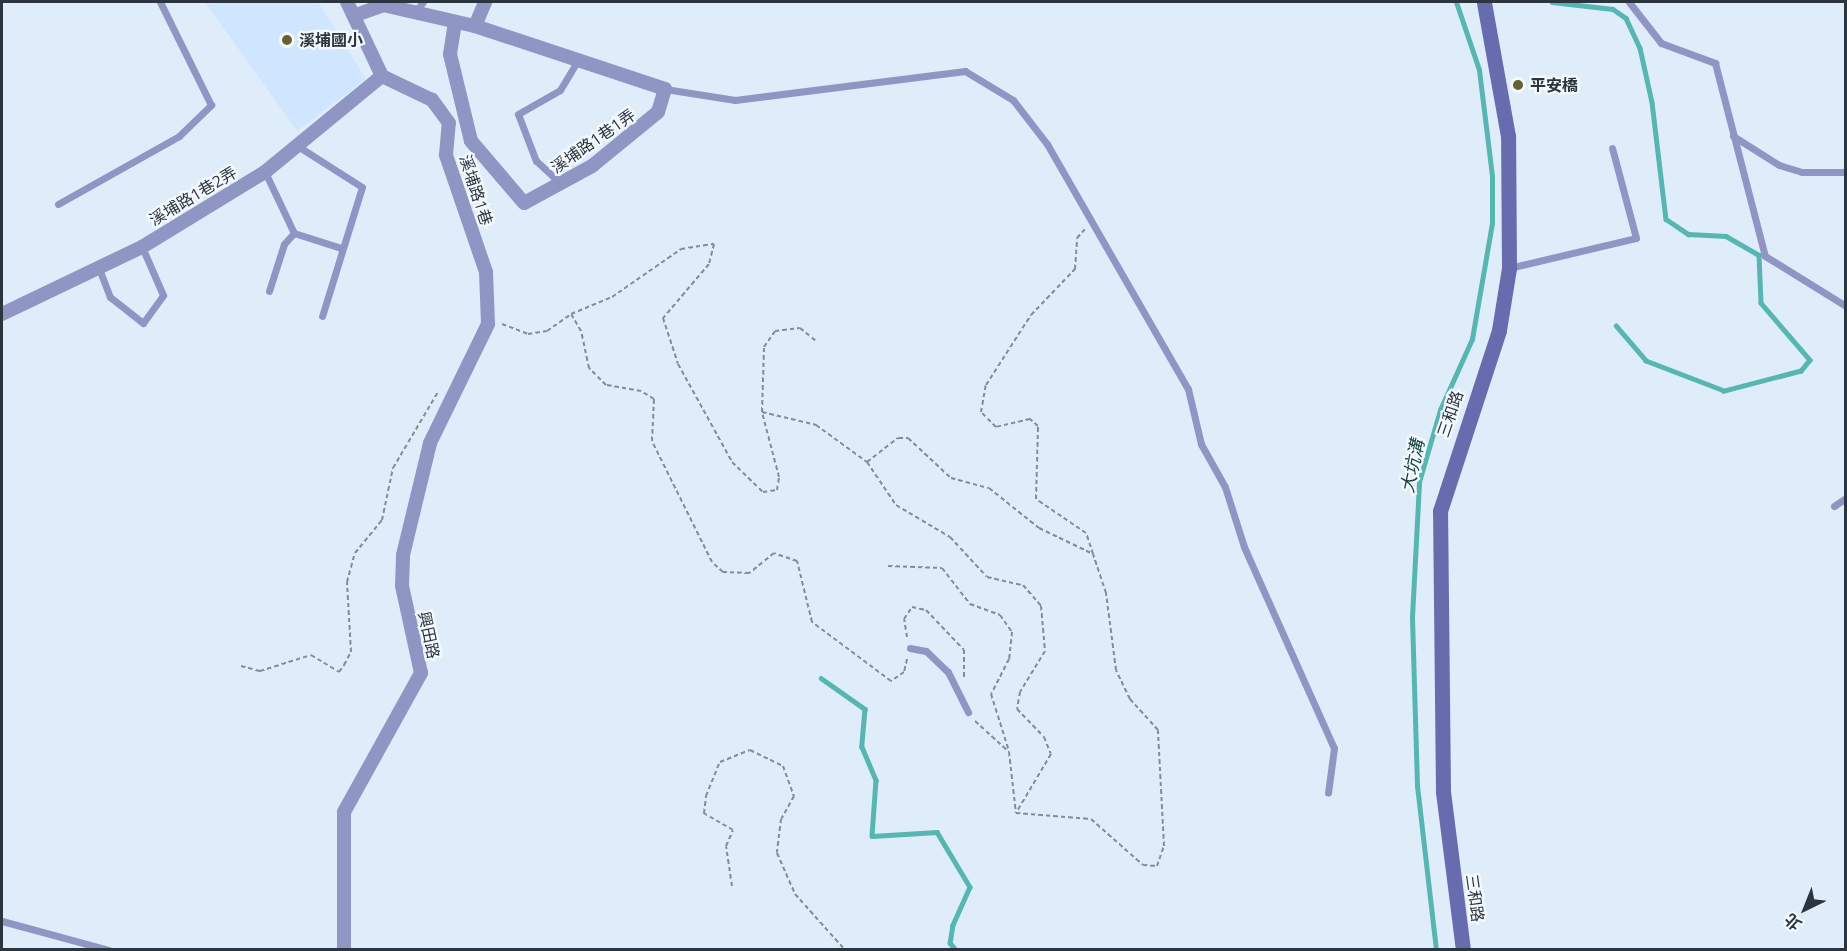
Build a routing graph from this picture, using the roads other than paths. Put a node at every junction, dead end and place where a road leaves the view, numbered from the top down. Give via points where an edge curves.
1 (160, 2) edge
2 (347, 2) edge
3 (423, 2) edge
4 (485, 2) edge
5 (1484, 2) edge
6 (1629, 2) edge
7 (384, 3) edge
8 (414, 13) junction
9 (356, 15) junction
10 (455, 24) junction
11 (475, 26) junction
12 (579, 60) junction
13 (382, 76) junction
14 (665, 89) junction
15 (1733, 136) junction
16 (293, 144) junction
17 (1612, 148) dead end
18 (265, 172) junction
19 (1845, 172) edge
20 (561, 184) junction
21 (58, 204) dead end
22 (294, 233) junction
23 (142, 247) junction
24 (341, 248) junction
25 (98, 266) junction
26 (1509, 268) junction
27 (269, 291) dead end
28 (1845, 306) edge
29 (2, 314) edge
30 (322, 316) dead end
31 (488, 324) joint
32 (1845, 498) edge
33 (1834, 506) dead end
34 (910, 648) road end
35 (968, 711) road end
36 (1328, 794) dead end
37 (2, 921) edge
38 (109, 950) edge
39 (344, 950) edge
40 (1463, 950) edge

1 - 21 lane via 211,105 179,136
2 - 9 street
3 - 8 lane
4 - 11 street
5 - 26 main road, 三和路 via 1508,136
6 - 15 lane via 1661,43 1715,63
7 - 8 street
7 - 9 street
8 - 10 street
9 - 13 street
10 - 11 street
10 - 20 street, 溪埔路1巷1弄 via 450,54 471,141 524,203
11 - 12 street
12 - 14 street
12 - 20 lane via 560,90 518,114 536,161
13 - 16 street, 溪埔路1巷2弄
13 - 31 street, 溪埔路1巷 via 432,100 449,123 447,155 486,273
14 - 20 street, 溪埔路1巷1弄 via 650,122
14 - 36 lane via 735,100 965,71 1013,100 1047,144 1188,389 1201,444 1225,487 1244,547 1334,748
15 - 19 lane via 1779,165 1802,172
15 - 28 lane via 1765,256
16 - 18 street, 溪埔路1巷2弄
16 - 24 lane via 359,180
17 - 26 lane via 1636,238
18 - 22 lane
18 - 23 street, 溪埔路1巷2弄
22 - 24 lane
22 - 27 lane via 284,244
23 - 25 street, 溪埔路1巷2弄
23 - 25 lane via 163,295 143,323 110,297
24 - 30 lane
25 - 29 street, 溪埔路1巷2弄
26 - 40 main road, 三和路 via 1499,330 1440,511 1443,792
31 - 39 street, 興田路 via 430,443 403,555 402,586 421,674 344,812
32 - 33 lane
34 - 35 lane via 926,651 948,672
37 - 38 lane

